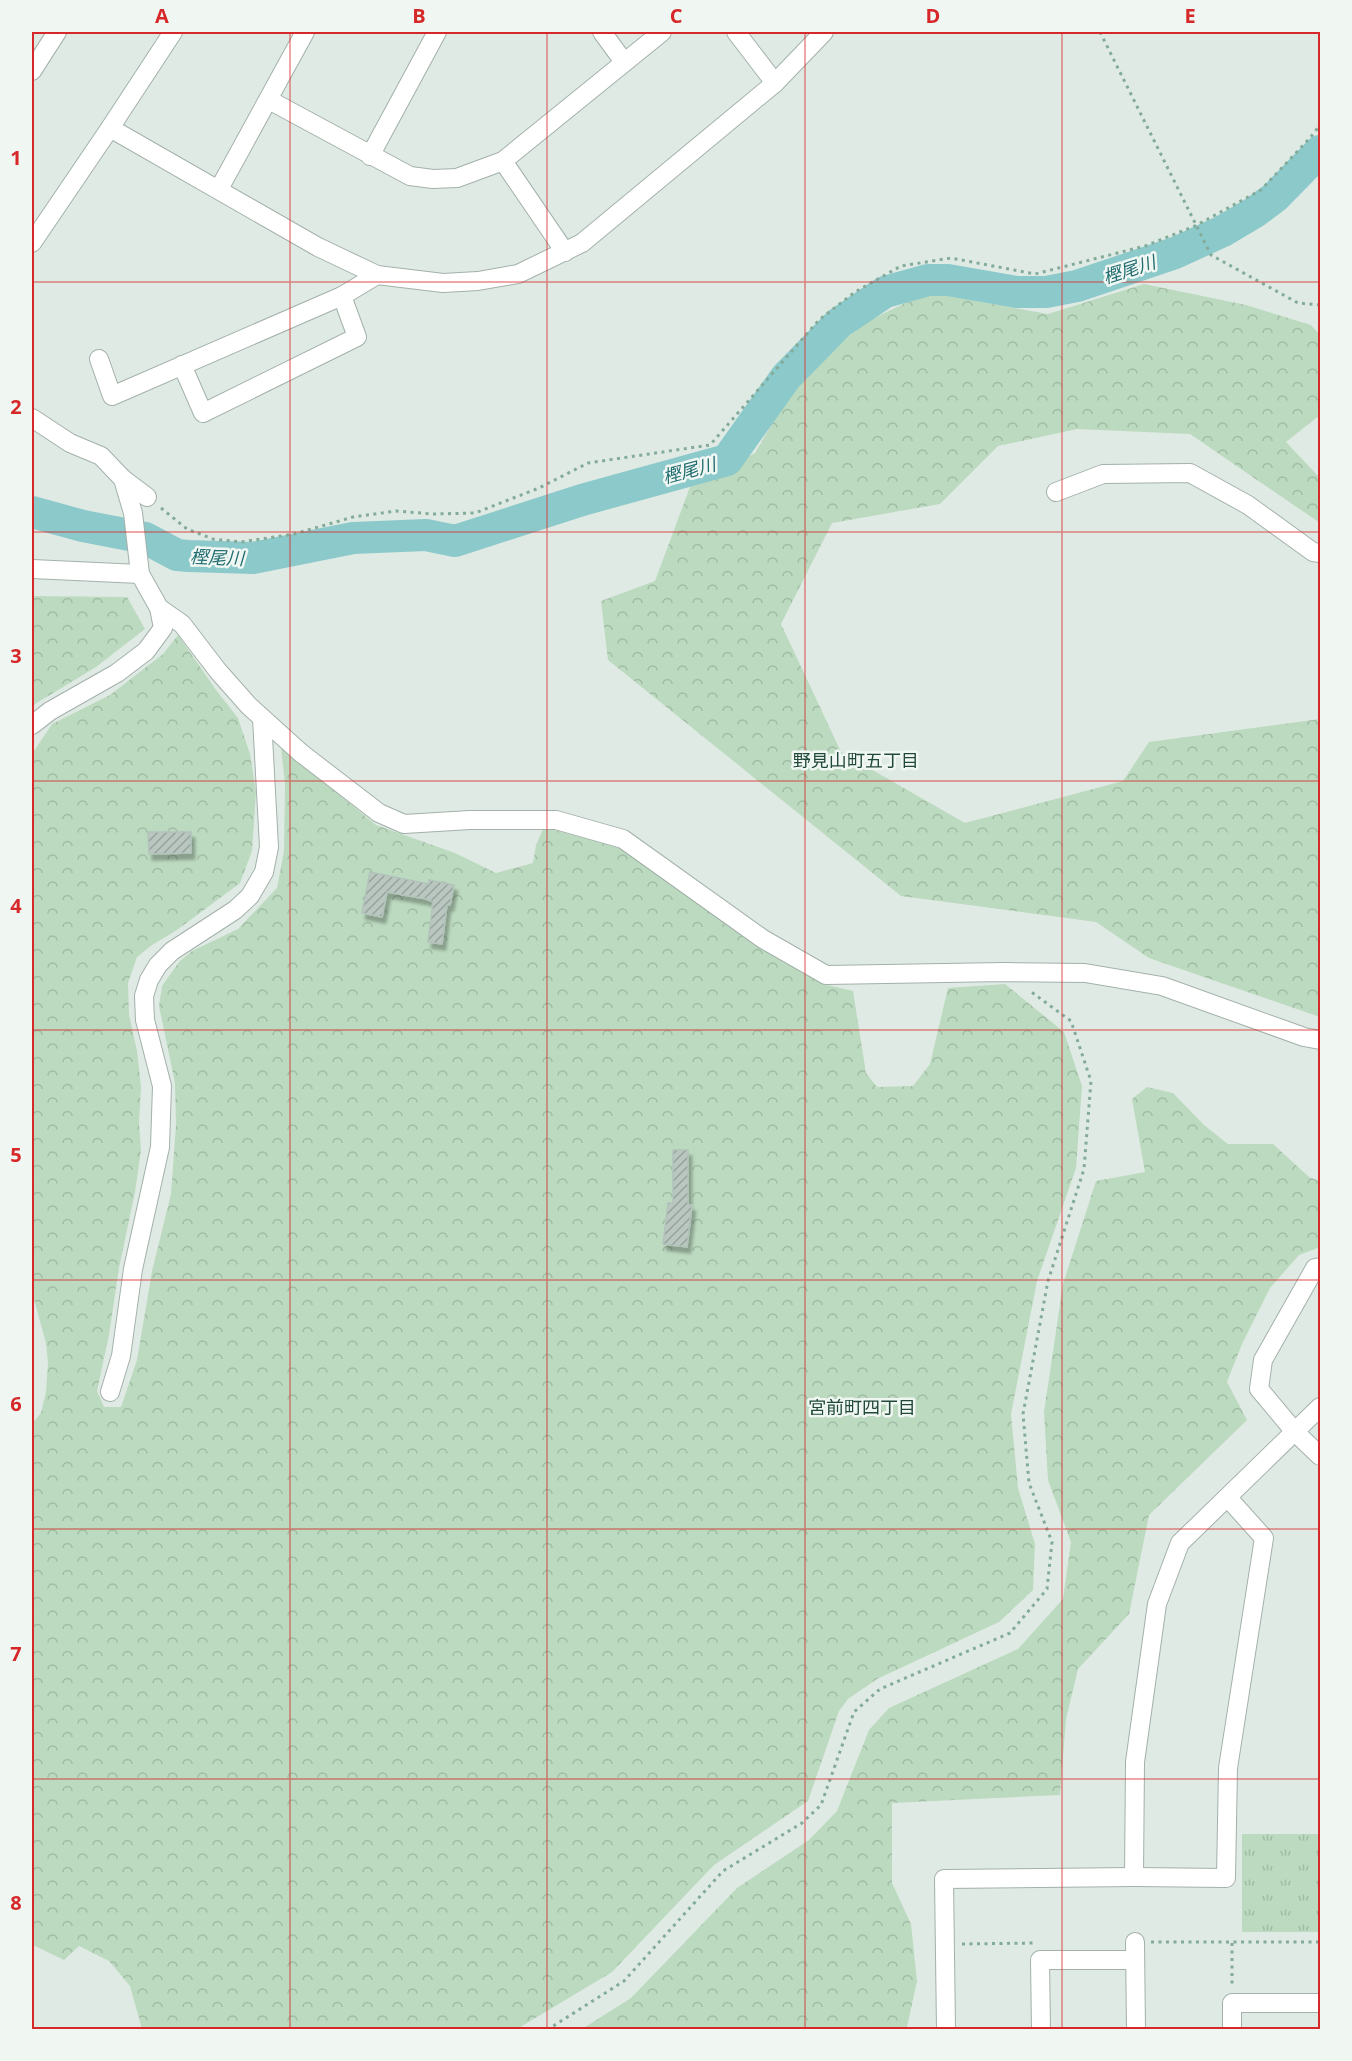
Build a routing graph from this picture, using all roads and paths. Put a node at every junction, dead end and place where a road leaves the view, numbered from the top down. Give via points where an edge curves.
1 (57, 32) edge
2 (173, 32) edge
3 (305, 32) edge
4 (437, 32) edge
5 (602, 32) edge
6 (662, 32) edge
7 (736, 32) edge
8 (824, 32) edge
9 (1100, 32) edge
10 (624, 62) junction
11 (32, 71) edge
12 (774, 82) junction
13 (269, 100) junction
14 (1320, 125) edge
15 (110, 128) junction
16 (370, 156) junction
17 (504, 161) junction
18 (219, 189) junction
19 (1195, 226) junction
20 (32, 243) edge
21 (565, 252) junction
22 (376, 275) junction
23 (342, 296) junction
24 (1320, 305) edge
25 (99, 359) dead end
26 (182, 364) junction
27 (32, 418) edge
28 (123, 479) junction
29 (1056, 492) dead end
30 (147, 497) joint
31 (1320, 553) edge
32 (32, 569) edge
33 (140, 574) junction
34 (159, 608) junction
35 (262, 718) junction
36 (32, 725) edge
37 (1004, 972) junction
38 (1320, 1040) edge
39 (1320, 1267) edge
40 (110, 1392) dead end
41 (1320, 1407) edge
42 (1295, 1432) junction
43 (1320, 1456) edge
44 (1228, 1498) junction
45 (1134, 1876) junction
46 (1320, 1942) edge
47 (1232, 1943) junction
48 (1135, 1951) junction
49 (1232, 2003) junction
50 (1320, 2003) edge
51 (548, 2030) edge
52 (946, 2030) edge
53 (1041, 2030) edge
54 (1136, 2030) edge
55 (1232, 2030) edge

1 - 11 street
2 - 15 street
3 - 13 street
4 - 16 street
5 - 10 street
6 - 10 street
7 - 12 street
8 - 12 street
9 - 19 path
10 - 17 street
12 - 21 street via 582,243
13 - 16 street
13 - 18 street
14 - 19 path via 1262,190
15 - 18 street
15 - 20 street
16 - 17 street via 410,176 433,179 457,178
17 - 21 street
18 - 22 street via 318,247
19 - 24 path via 1211,255 1298,303
19 - 30 path via 1144,246 1035,274 951,258 901,266 855,292 819,320 710,445 588,463 539,488 475,513 396,511 241,542 213,539 187,529
21 - 22 street via 518,274 478,281 443,283
22 - 23 street
23 - 26 street
23 - 26 street via 357,337 203,413
25 - 26 street via 112,396
27 - 28 street via 70,443 101,456
28 - 30 street
28 - 33 street via 134,513
29 - 31 street via 1103,474 1190,473 1248,505 1313,552
32 - 33 street
33 - 34 street
34 - 35 street via 182,624 218,671
34 - 36 street via 163,628 146,651
35 - 37 street via 378,813 404,824 556,820 623,839 763,939 826,975
35 - 40 street via 269,847 264,872 250,896 235,910 172,951 158,965 144,996 145,1020 162,1086 160,1148 134,1269 121,1356
37 - 38 street via 1085,973 1162,986
37 - 51 path via 1071,1020 1091,1081 1084,1169 1047,1281 1023,1414 1029,1483 1052,1542 1047,1589 1010,1633 880,1689 854,1712 821,1805 802,1823 723,1871 624,1981
39 - 42 street via 1315,1268 1263,1360 1260,1389
41 - 42 street
42 - 43 street
42 - 44 street
44 - 45 street via 1180,1543 1156,1604 1135,1762
44 - 45 street via 1264,1538 1228,1768 1226,1878
45 - 52 street via 944,1879
46 - 47 path
47 - 48 path
47 - 49 path
48 - 53 street via 1040,1960
48 - 54 street
49 - 50 street
49 - 55 street

